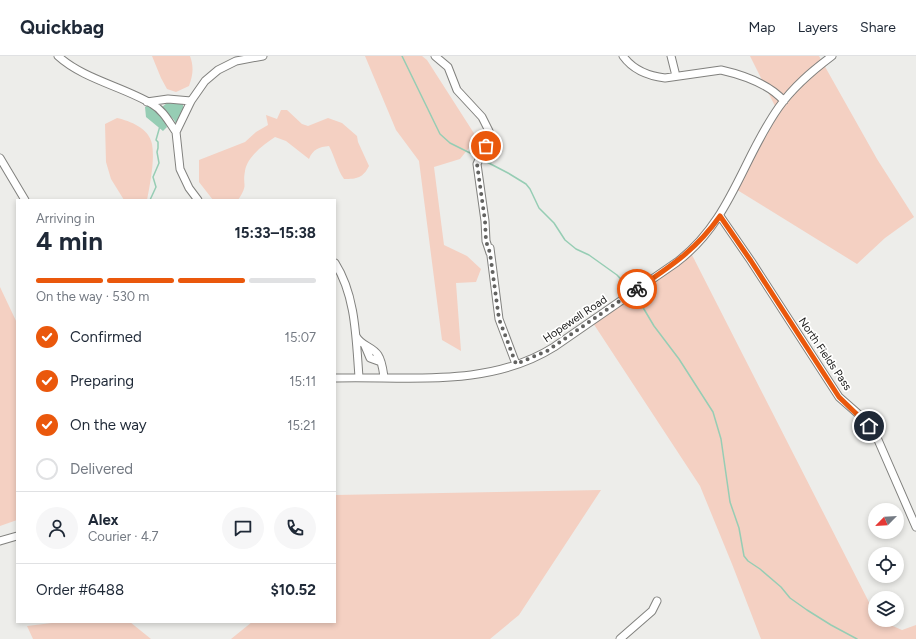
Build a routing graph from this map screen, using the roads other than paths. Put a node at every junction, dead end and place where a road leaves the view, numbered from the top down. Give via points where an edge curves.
1 (58, 56) edge
2 (263, 56) edge
3 (435, 56) edge
4 (623, 56) edge
5 (671, 56) edge
6 (832, 56) edge
7 (676, 76) junction
8 (191, 101) junction
9 (784, 101) junction
10 (147, 102) junction
11 (176, 132) junction
12 (0, 158) edge
13 (24, 199) edge
14 (197, 199) edge
15 (720, 216) junction
16 (337, 272) edge
17 (354, 332) junction
18 (516, 364) junction
19 (359, 377) junction
20 (384, 377) junction
21 (336, 378) edge
22 (916, 527) edge
23 (16, 536) edge
24 (0, 541) edge
25 (657, 601) dead end
26 (620, 639) edge

1 - 10 street via 84,72
2 - 8 street via 236,61 218,70 205,81
3 - 18 street via 448,67 457,90 488,125 489,138 477,164 486,241 499,319
4 - 7 street via 637,71 656,77
5 - 7 street
6 - 9 street, Hopewell Road via 806,76
7 - 9 street via 725,71 764,85
8 - 10 street via 168,98
8 - 11 street
9 - 15 street, Hopewell Road via 767,126
10 - 11 street via 166,116
11 - 14 street via 180,169 188,188
12 - 13 street
15 - 18 street, Hopewell Road via 696,246 677,262 554,347
15 - 22 street, North Fields Pass via 839,397 864,419 875,433
16 - 17 street via 348,289
17 - 19 street
17 - 20 street via 358,342 378,355
18 - 20 street, Hopewell Road via 468,376
19 - 20 street, Hopewell Road
19 - 21 street, Hopewell Road
23 - 24 street
25 - 26 street via 652,611

